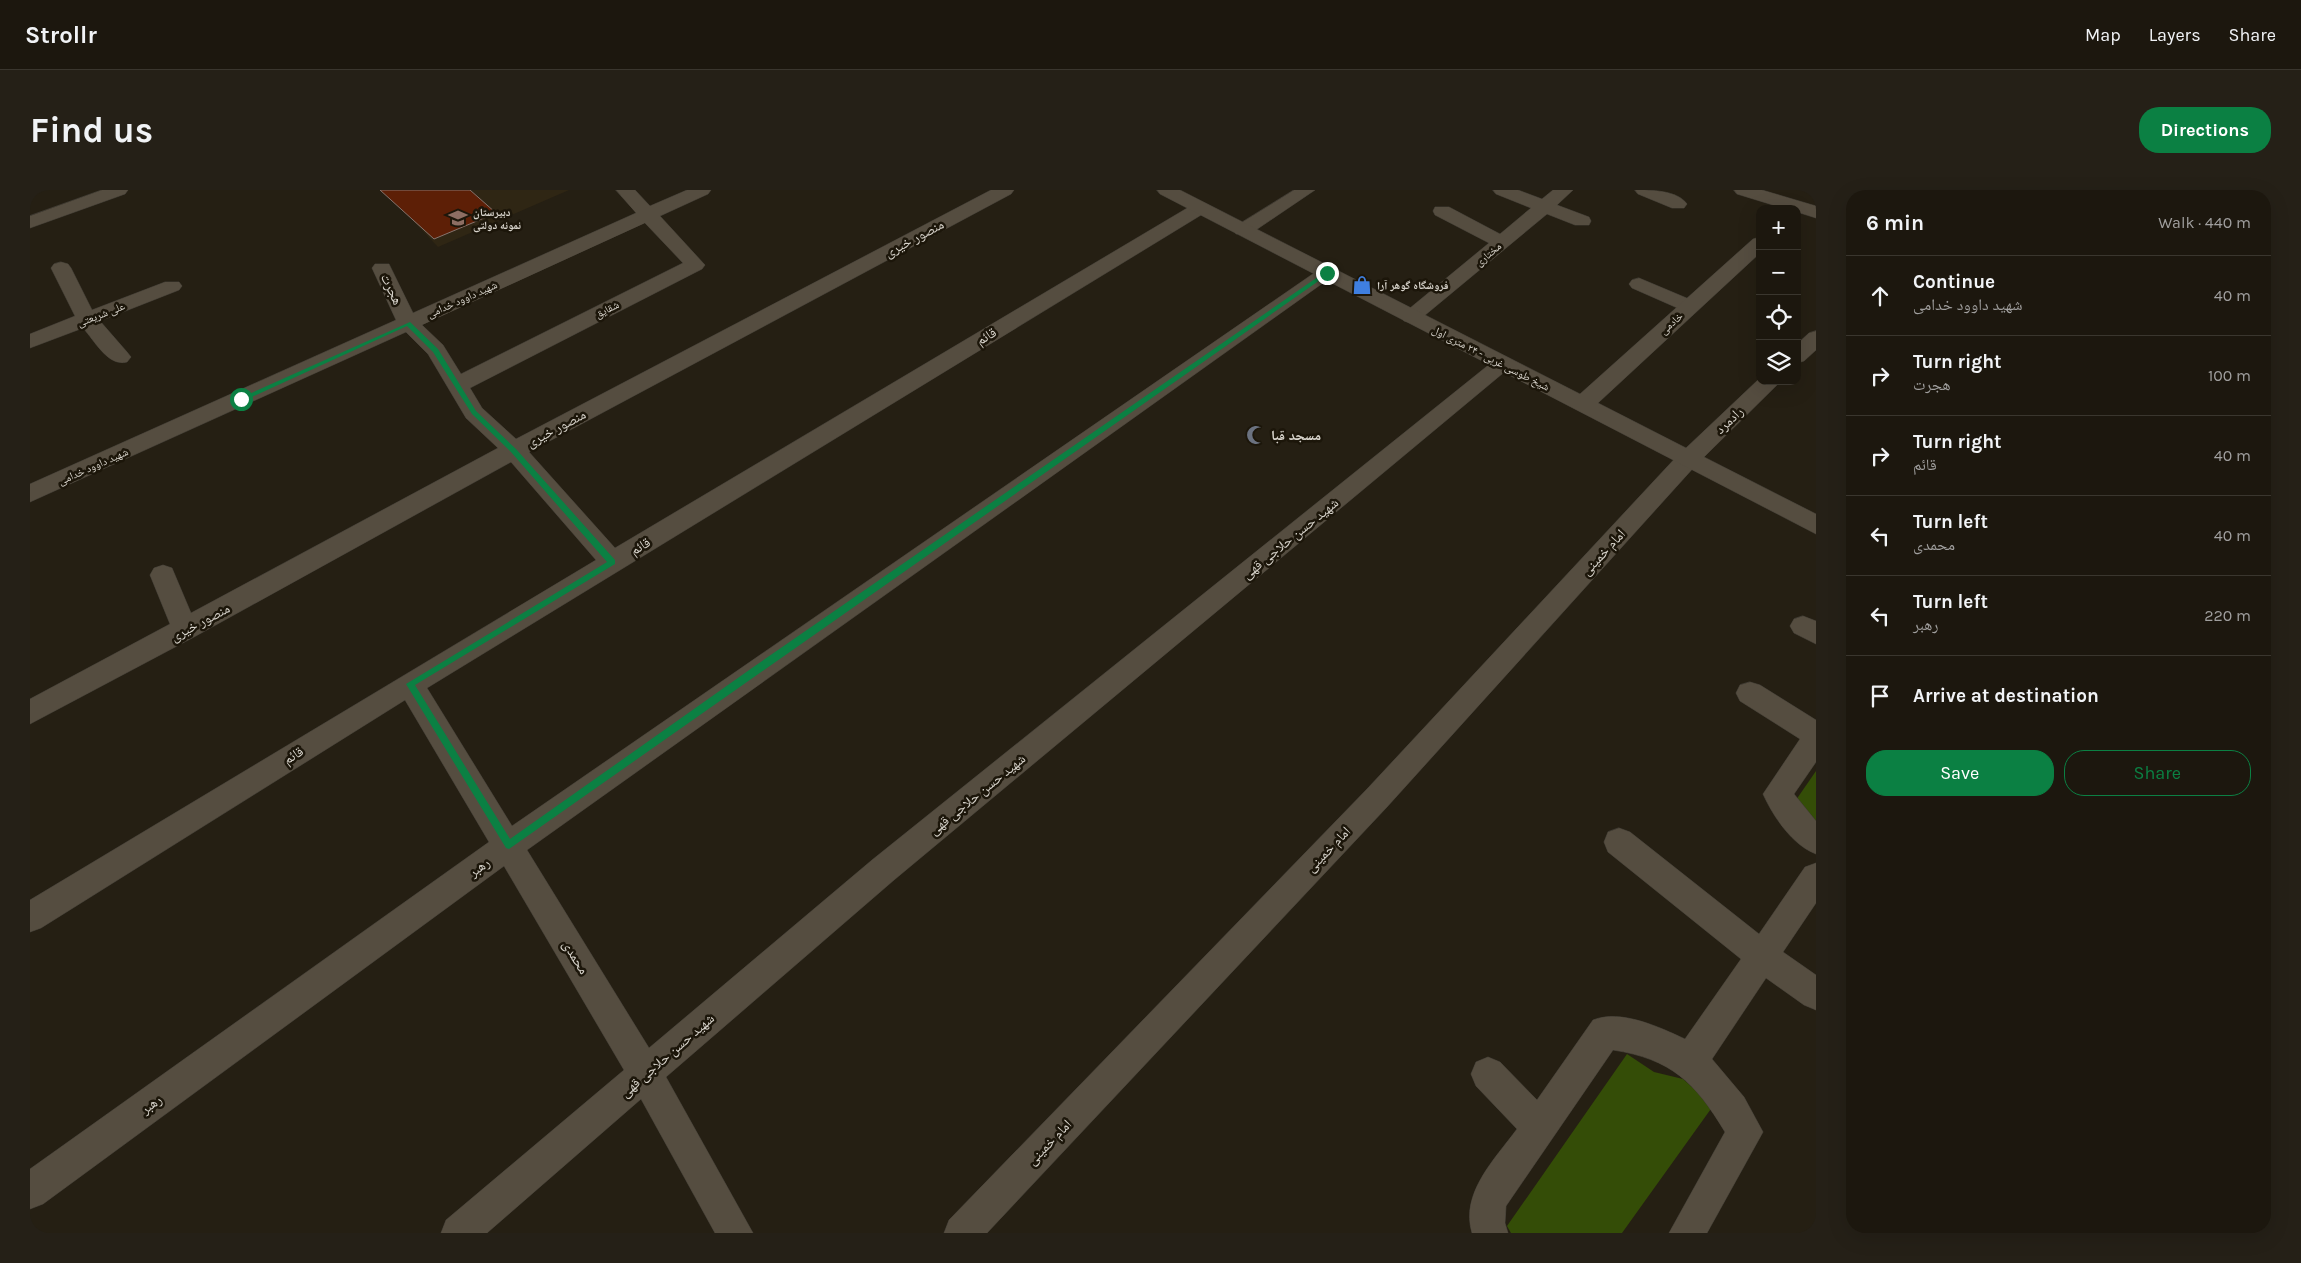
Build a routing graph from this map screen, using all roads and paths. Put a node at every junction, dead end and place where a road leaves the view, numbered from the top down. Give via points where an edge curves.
1 (119, 190) edge
2 (625, 190) edge
3 (702, 190) edge
4 (1005, 190) edge
5 (1166, 190) edge
6 (1306, 190) edge
7 (1502, 190) edge
8 (1564, 190) edge
9 (1644, 190) edge
10 (1743, 190) edge
11 (1816, 192) edge
12 (1678, 204) dead end
13 (1544, 207) junction
14 (1200, 208) junction
15 (1804, 209) edge
16 (1442, 211) dead end
17 (646, 215) junction
18 (1582, 221) dead end
19 (30, 222) edge
20 (1243, 230) junction
21 (1502, 242) junction
22 (1756, 246) edge
23 (61, 268) dead end
24 (382, 268) dead end
25 (1327, 273) junction
26 (1639, 284) dead end
27 (172, 286) dead end
28 (1689, 306) junction
29 (1412, 317) junction
30 (87, 319) junction
31 (408, 323) junction
32 (1816, 338) edge
33 (30, 341) edge
34 (1801, 352) edge
35 (120, 357) dead end
36 (1503, 364) junction
37 (1766, 385) edge
38 (456, 386) junction
39 (1582, 405) junction
40 (514, 450) junction
41 (1688, 459) junction
42 (30, 494) edge
43 (1816, 525) edge
44 (612, 562) junction
45 (163, 575) dead end
46 (186, 630) junction
47 (410, 684) junction
48 (1750, 693) dead end
49 (30, 712) edge
50 (1816, 734) edge
51 (1816, 739) edge
52 (1816, 840) edge
53 (1619, 842) dead end
54 (509, 845) junction
55 (1816, 877) edge
56 (30, 917) edge
57 (1762, 956) junction
58 (1816, 994) edge
59 (1691, 1060) junction
60 (645, 1073) junction
61 (1488, 1074) dead end
62 (1539, 1127) junction
63 (30, 1191) edge
64 (459, 1233) edge
65 (735, 1233) edge
66 (962, 1233) edge
67 (1490, 1233) edge
68 (1686, 1233) edge

1 - 19 street
2 - 17 street
3 - 17 street, شهید داوود خدامی
4 - 40 street, منصور خیری
5 - 14 street, شیخ طوسی غربی - ۲۴ متری اول
6 - 20 street
7 - 13 street
8 - 13 street, مختاری
9 - 12 street
10 - 15 street
11 - 15 street
13 - 18 street
13 - 21 street, مختاری
14 - 20 street, شیخ طوسی غربی - ۲۴ متری اول
14 - 44 street, قائم
16 - 21 street
17 - 31 street, شهید داوود خدامی
17 - 38 street, شقایق via 696,265
20 - 25 street, شیخ طوسی غربی - ۲۴ متری اول
21 - 29 street, مختاری
22 - 28 street, خادمی
23 - 30 street
24 - 31 street, هجرت
25 - 29 street, شیخ طوسی غربی - ۲۴ متری اول
25 - 54 street, رهبر
26 - 28 street
27 - 30 street, علی شریعتی
28 - 39 street, خادمی
29 - 36 street, شیخ طوسی غربی - ۲۴ متری اول
30 - 33 street, علی شریعتی
30 - 35 street
31 - 38 street, هجرت via 436,350
31 - 42 street, شهید داوود خدامی
32 - 34 street
36 - 39 street, شیخ طوسی غربی - ۲۴ متری اول
36 - 60 street, شهید حسن حلاجی قهی via 883,870
37 - 41 street, رادمرد
38 - 40 street, هجرت via 474,413
39 - 41 street, شیخ طوسی غربی - ۲۴ متری اول
40 - 44 street, هجرت
40 - 46 street, منصور خیری
41 - 43 street, شیخ طوسی غربی - ۲۴ متری اول
41 - 66 street, امام خمینی via 1377,798
44 - 47 street, قائم
45 - 46 street
46 - 49 street, منصور خیری
47 - 54 street, محمدی
47 - 56 street, قائم
48 - 50 street
51 - 52 street via 1777,794 1800,825
53 - 57 street
54 - 60 street, محمدی
54 - 63 street, رهبر
55 - 57 street
57 - 58 street
57 - 59 street
59 - 62 street via 1667,1046 1637,1036 1605,1032
59 - 68 street via 1727,1100 1745,1132
60 - 64 street, شهید حسن حلاجی قهی
60 - 65 street, محمدی
61 - 62 street
62 - 67 street via 1488,1201

